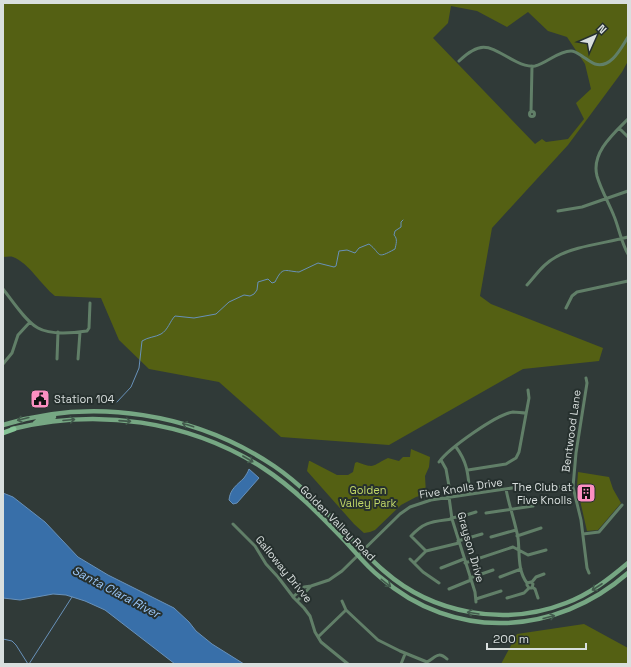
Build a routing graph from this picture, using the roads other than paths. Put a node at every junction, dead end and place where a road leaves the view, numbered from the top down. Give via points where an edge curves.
1 (628, 37) edge
2 (459, 61) dead end
3 (532, 66) junction
4 (532, 112) dead end
5 (628, 119) edge
6 (619, 128) junction
7 (628, 137) edge
8 (628, 191) edge
9 (606, 199) junction
10 (558, 211) dead end
11 (628, 237) edge
12 (622, 239) junction
13 (628, 254) edge
14 (628, 281) edge
15 (527, 285) dead end
16 (3, 289) edge
17 (90, 304) dead end
18 (566, 308) dead end
19 (30, 322) junction
20 (58, 332) junction
21 (80, 332) junction
22 (57, 359) dead end
23 (78, 359) dead end
24 (3, 364) edge
25 (586, 378) dead end
26 (528, 390) dead end
27 (57, 413) junction
28 (526, 413) junction
29 (34, 424) junction
30 (3, 425) edge
31 (14, 429) joint
32 (3, 433) edge
33 (456, 447) junction
34 (468, 470) junction
35 (449, 486) dead end
36 (573, 487) junction
37 (506, 489) junction
38 (470, 494) junction
39 (449, 497) junction
40 (622, 505) dead end
41 (533, 506) dead end
42 (510, 509) junction
43 (476, 512) dead end
44 (486, 512) dead end
45 (452, 519) junction
46 (233, 524) dead end
47 (541, 528) dead end
48 (516, 530) junction
49 (482, 534) dead end
50 (583, 534) junction
51 (517, 536) junction
52 (491, 537) dead end
53 (458, 542) junction
54 (363, 550) junction
55 (520, 550) junction
56 (546, 550) dead end
57 (426, 551) junction
58 (358, 556) junction
59 (410, 559) dead end
60 (465, 561) junction
61 (414, 563) junction
62 (628, 563) edge
63 (441, 568) dead end
64 (521, 569) junction
65 (493, 570) dead end
66 (589, 573) dead end
67 (628, 573) edge
68 (544, 574) dead end
69 (500, 577) dead end
70 (471, 579) junction
71 (532, 582) junction
72 (439, 583) dead end
73 (527, 583) junction
74 (311, 586) junction
75 (530, 587) junction
76 (449, 589) dead end
77 (501, 591) dead end
78 (294, 597) junction
79 (508, 598) dead end
80 (538, 598) dead end
81 (297, 601) junction
82 (342, 601) dead end
83 (346, 610) junction
84 (318, 637) junction
85 (405, 654) junction
86 (447, 659) dead end
87 (348, 664) edge
88 (401, 664) edge

1 - 3 street via 620,51 607,63 595,64 570,51
2 - 3 street via 469,51 484,46 521,64
3 - 4 street
5 - 6 street
6 - 7 street
6 - 9 street via 601,150 598,158 597,175
8 - 9 street
9 - 10 street
9 - 12 street
11 - 12 street
12 - 13 street
12 - 15 street via 556,257
14 - 18 street via 577,292
16 - 19 street
17 - 21 street via 87,331
19 - 20 street via 39,329
19 - 24 street via 18,335 12,353
20 - 21 street
20 - 22 street
21 - 23 street
25 - 36 street, Bentwood Lane
26 - 28 street
27 - 29 main road via 56,416 40,419
27 -> 30 main road, Golden Valley Road
54 -> 27 main road, Golden Valley Road via 326,511 288,477 261,458 224,439 181,423 137,414 86,411
28 - 33 street via 513,412 505,415 474,432
28 - 34 street via 520,452 516,458 506,464
29 - 31 main road, Golden Valley Road
29 -> 58 main road, Golden Valley Road via 86,419 136,421 178,430 214,443 251,461 284,483 316,511
31 - 32 main road
33 - 34 street via 463,456
33 - 35 street via 440,461 446,469
34 - 38 street
36 - 37 street, Five Knolls Drive via 535,486
36 - 50 street, Bentwood Lane
37 - 38 street, Five Knolls Drive
37 - 42 street
38 - 39 street, Five Knolls Drive
39 - 45 street, Grayson Drive
39 - 54 street, Five Knolls Drive via 410,507
40 - 50 street via 599,532
41 - 42 street
42 - 44 street
42 - 48 street
43 - 45 street
45 - 53 street, Grayson Drive
45 - 57 street via 422,525 411,536
46 - 78 street, Galloway Drivve via 255,546 266,564
47 - 51 street
48 - 51 street
48 - 52 street
49 - 53 street
50 - 66 street, Bentwood Lane
51 - 55 street
53 - 57 street
53 - 60 street, Grayson Drive
54 - 58 street, Five Knolls Drive
62 -> 54 main road, Golden Valley Road via 598,586 567,603 532,613 492,615 455,609 422,596 389,576
55 - 56 street via 528,555
55 - 60 street via 513,547
55 - 64 street
57 - 61 street
58 -> 67 main road, Golden Valley Road via 389,585 423,606 460,618 494,623 524,622 565,612 598,596
58 - 74 street, Five Knolls Drive via 342,572
59 - 61 street
60 - 63 street
60 - 70 street, Grayson Drive
61 - 72 street
64 - 69 street
64 - 73 street
65 - 70 street
68 - 71 street via 534,578
70 - 76 street
70 - 77 street, Grayson Drive via 476,601
71 - 73 street
71 - 75 street via 533,585
73 - 75 street
74 - 78 street via 304,587
74 - 81 street
75 - 79 street via 524,593
75 - 80 street via 535,589
78 - 81 street, Galloway Drivve
81 - 84 street, Galloway Drivve via 310,616
82 - 83 street
83 - 84 street
83 - 85 street via 378,640
84 - 87 street, Galloway Drivve
85 - 86 street via 427,662 439,655
85 - 88 street

